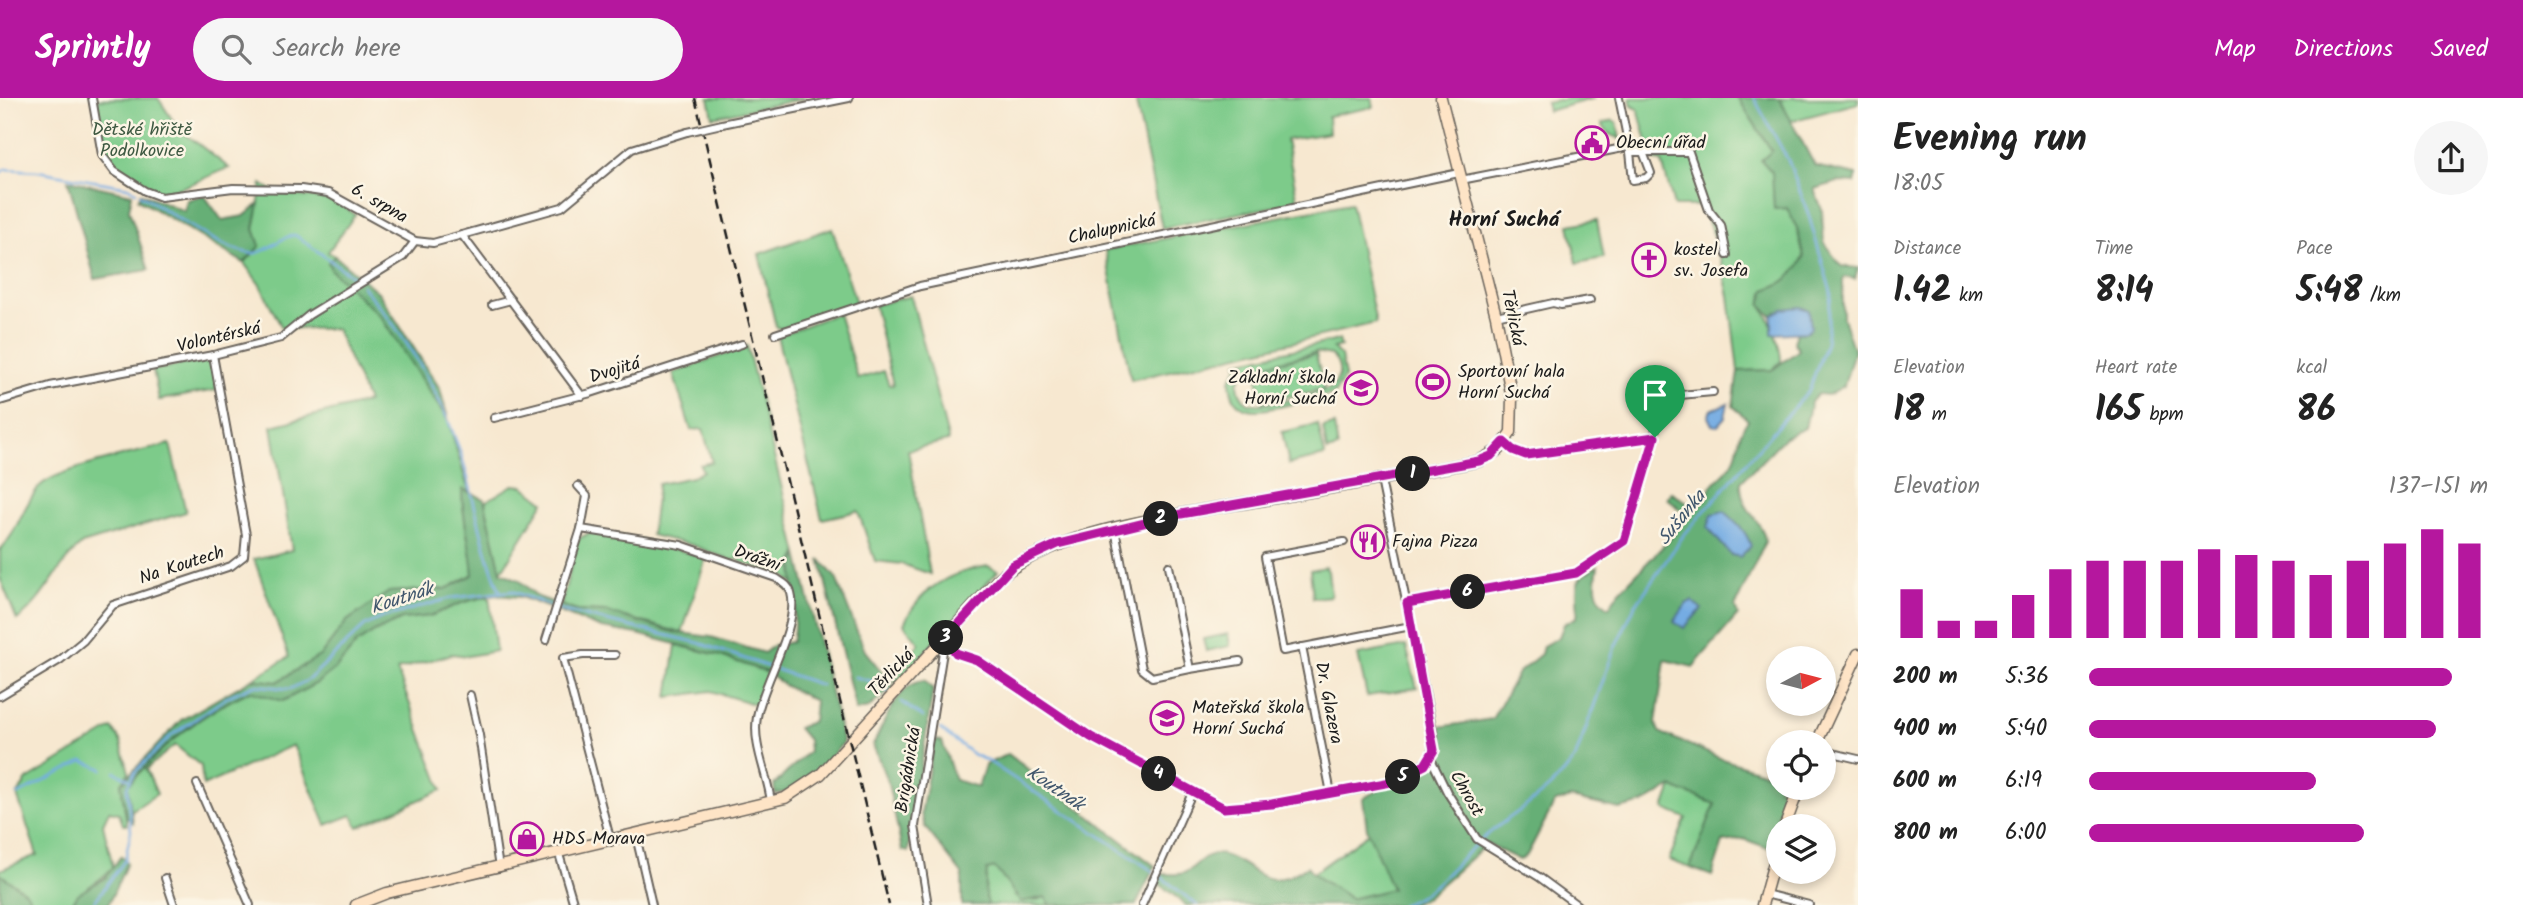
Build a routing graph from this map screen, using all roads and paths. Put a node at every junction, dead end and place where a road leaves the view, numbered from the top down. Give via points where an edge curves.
1 (92, 98) edge
2 (849, 98) edge
3 (1440, 98) edge
4 (1619, 98) edge
5 (1629, 149) junction
6 (1643, 152) junction
7 (1460, 176) junction
8 (462, 235) junction
9 (415, 241) junction
10 (1727, 255) dead end
11 (511, 300) junction
12 (1590, 300) dead end
13 (492, 305) dead end
14 (1496, 316) junction
15 (775, 334) dead end
16 (742, 344) dead end
17 (213, 355) junction
18 (1713, 392) dead end
19 (582, 396) junction
20 (0, 401) edge
21 (494, 418) dead end
22 (1655, 437) junction
23 (1504, 442) junction
24 (1381, 480) junction
25 (578, 486) dead end
26 (581, 529) junction
27 (1115, 529) junction
28 (1344, 542) dead end
29 (1169, 566) dead end
30 (1407, 603) junction
31 (1411, 626) junction
32 (945, 639) junction
33 (546, 640) dead end
34 (1302, 647) junction
35 (1858, 654) edge
36 (615, 655) dead end
37 (1240, 661) dead end
38 (1190, 669) junction
39 (470, 695) dead end
40 (0, 696) edge
41 (1823, 730) edge
42 (1836, 754) edge
43 (1431, 759) junction
44 (1858, 759) edge
45 (197, 784) dead end
46 (1192, 793) junction
47 (1331, 793) junction
48 (771, 802) junction
49 (636, 836) junction
50 (611, 842) junction
51 (559, 854) junction
52 (499, 868) junction
53 (165, 878) dead end
54 (1764, 900) edge
55 (174, 905) edge
56 (250, 905) edge
57 (356, 905) edge
58 (573, 905) edge
59 (652, 905) edge
60 (928, 905) edge
61 (1142, 905) edge
62 (1577, 905) edge
63 (1809, 905) edge

1 - 9 street, 6. srpna via 102,155 121,177 145,191 161,197 245,188 328,193
2 - 8 street, 6. srpna, bridge via 687,132 632,149 562,207
3 - 7 main road, Těrlická
4 - 5 street
5 - 6 street, Chalupnická
5 - 6 street via 1633,180 1651,173
5 - 7 street, Chalupnická
6 - 10 street, Chalupnická via 1689,152 1709,210 1721,225
7 - 14 main road, Těrlická
7 - 15 street, Chalupnická via 920,286
8 - 9 street, 6. srpna via 433,243
8 - 11 street
9 - 17 street, Volontérská via 403,257 309,315 281,338
11 - 13 street
11 - 19 street
12 - 14 street
14 - 23 main road, Těrlická via 1514,412
16 - 19 street, Dvojitá
17 - 20 street, Volontérská via 50,386
17 - 40 street, Na Koutech via 246,535 244,556 231,566 113,605 75,648
18 - 22 street via 1658,397
19 - 21 street, Dvojitá
22 - 23 street via 1526,455
22 - 30 street via 1624,541 1576,573
23 - 24 main road, Těrlická via 1479,461
24 - 27 main road, Těrlická
24 - 30 street, Chrost
25 - 26 street via 587,496
26 - 33 street
26 - 48 street, Drážní via 681,545 786,584 791,606 757,717 756,733
27 - 32 main road, Těrlická via 1020,560
27 - 38 street via 1142,669 1152,677
28 - 34 street, Dr. Glazera via 1265,557 1283,651
29 - 38 street
30 - 31 street, Chrost
31 - 34 street
31 - 43 street, Chrost via 1434,736
32 - 46 street via 956,653 977,660 1091,737
32 - 48 main road, Těrlická via 821,774 797,792
32 - 60 street, Brigádnická via 915,826
34 - 47 street, Dr. Glazera
35 - 41 main road
36 - 50 street via 563,658
37 - 38 street
39 - 52 street
42 - 44 street
43 - 47 street via 1391,782
43 - 62 street, Chrost via 1480,842
45 - 56 street
46 - 47 street via 1234,809
46 - 61 street
48 - 49 main road, Těrlická
49 - 50 main road, Těrlická
49 - 59 street
50 - 51 main road, Těrlická
51 - 52 main road, Těrlická
51 - 58 street
52 - 57 main road, Těrlická via 387,893
53 - 55 street
54 - 63 street

